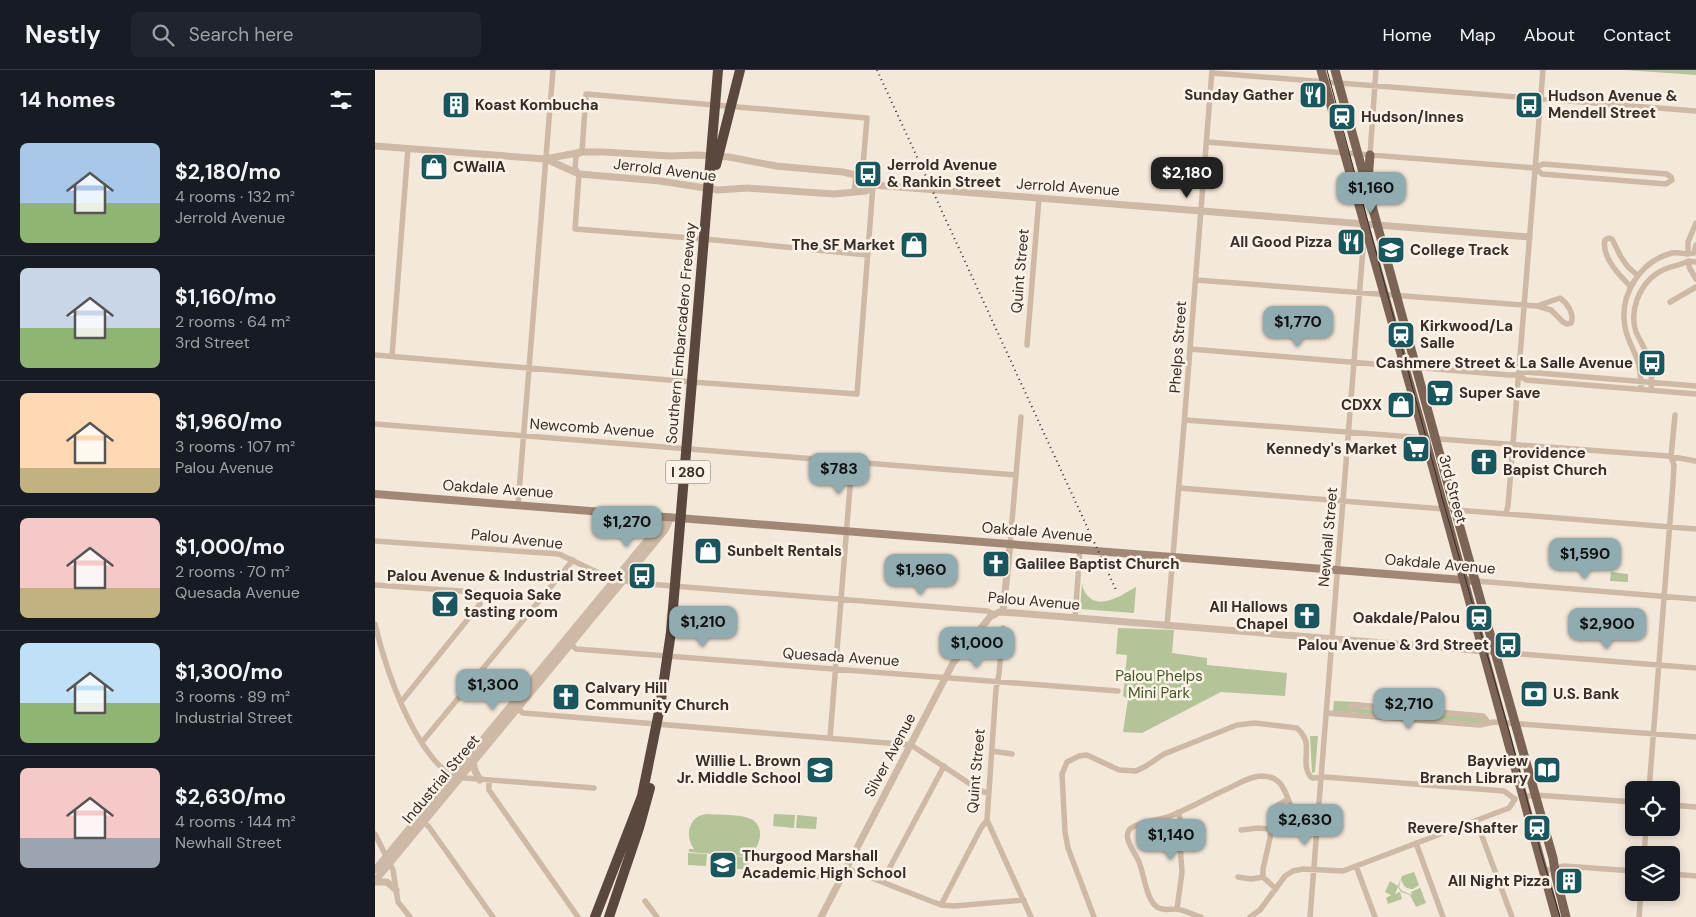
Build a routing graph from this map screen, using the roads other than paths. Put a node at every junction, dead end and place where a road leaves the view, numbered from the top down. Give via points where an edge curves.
1 (553, 70) edge
2 (718, 70) edge
3 (725, 70) edge
4 (739, 70) edge
5 (1321, 70) edge
6 (1335, 70) edge
7 (1376, 70) edge
8 (1543, 70) edge
9 (1212, 72) edge
10 (1324, 82) junction
11 (1339, 83) junction
12 (1375, 86) junction
13 (1540, 99) junction
14 (716, 105) junction
15 (1696, 111) edge
16 (1207, 142) junction
17 (375, 146) edge
18 (408, 148) junction
19 (582, 152) junction
20 (1345, 153) junction
21 (1359, 154) junction
22 (1370, 155) junction
23 (711, 156) junction
24 (545, 159) junction
25 (1535, 168) junction
26 (579, 174) junction
27 (859, 176) junction
28 (873, 185) junction
29 (1367, 188) junction
30 (708, 189) junction
31 (854, 192) junction
32 (1039, 198) junction
33 (709, 210) junction
34 (1201, 211) junction
35 (1696, 223) edge
36 (1364, 224) junction
37 (1377, 225) junction
38 (705, 230) dead end
39 (1367, 234) junction
40 (1529, 237) junction
41 (1696, 245) edge
42 (704, 247) dead end
43 (1363, 248) joint
44 (868, 255) junction
45 (1692, 257) edge
46 (1637, 275) junction
47 (1695, 277) edge
48 (1196, 280) junction
49 (1631, 287) junction
50 (1696, 287) edge
51 (1359, 292) junction
52 (1384, 294) junction
53 (1396, 295) junction
54 (1670, 302) dead end
55 (1523, 305) junction
56 (1537, 306) junction
57 (1027, 345) dead end
58 (1190, 349) junction
59 (375, 355) edge
60 (393, 356) junction
61 (1354, 362) junction
62 (1405, 366) junction
63 (1416, 367) junction
64 (530, 368) junction
65 (1518, 375) junction
66 (1641, 380) junction
67 (1652, 381) junction
68 (692, 382) junction
69 (1696, 386) edge
70 (1641, 389) junction
71 (1651, 390) junction
72 (1696, 394) edge
73 (1675, 415) dead end
74 (1021, 417) dead end
75 (1185, 420) junction
76 (375, 424) edge
77 (1349, 432) junction
78 (524, 436) junction
79 (1425, 438) junction
80 (1435, 439) junction
81 (1512, 445) junction
82 (687, 448) junction
83 (1671, 457) junction
84 (1696, 461) edge
85 (852, 462) junction
86 (1016, 475) junction
87 (1179, 488) junction
88 (375, 494) edge
89 (1343, 501) junction
90 (519, 505) junction
91 (1444, 509) junction
92 (1455, 510) junction
93 (638, 514) junction
94 (1506, 514) junction
95 (671, 517) junction
96 (682, 517) junction
97 (1669, 526) junction
98 (1696, 529) edge
99 (847, 530) junction
100 (659, 532) junction
101 (375, 541) edge
102 (680, 543) junction
103 (1010, 544) junction
104 (1080, 549) junction
105 (1173, 557) junction
106 (573, 560) junction
107 (1338, 570) junction
108 (619, 580) junction
109 (1464, 580) junction
110 (1476, 581) junction
111 (375, 584) edge
112 (676, 586) junction
113 (1664, 597) junction
114 (1696, 599) edge
115 (841, 600) junction
116 (1003, 612) junction
117 (994, 614) junction
118 (1075, 618) junction
119 (375, 624) edge
120 (1167, 626) junction
121 (1003, 628) dead end
122 (1331, 638) junction
123 (568, 642) junction
124 (1483, 651) junction
125 (1495, 652) junction
126 (670, 655) junction
127 (1659, 664) junction
128 (1696, 668) edge
129 (835, 669) junction
130 (947, 677) junction
131 (998, 681) junction
132 (1118, 690) dead end
133 (401, 702) junction
134 (515, 706) junction
135 (1349, 706) dead end
136 (1327, 713) junction
137 (1488, 722) junction
138 (1503, 722) junction
139 (1515, 723) junction
140 (658, 728) junction
141 (1653, 734) junction
142 (1696, 737) edge
143 (830, 738) junction
144 (423, 742) junction
145 (911, 745) junction
146 (992, 751) junction
147 (1012, 754) dead end
148 (473, 762) junction
149 (944, 766) junction
150 (1321, 777) junction
151 (456, 778) junction
152 (480, 780) junction
153 (489, 781) junction
154 (1650, 781) edge
155 (594, 788) dead end
156 (988, 793) junction
157 (641, 796) junction
158 (1535, 796) junction
159 (1519, 798) junction
160 (1288, 799) junction
161 (1625, 801) edge
162 (1680, 806) edge
163 (1696, 807) edge
164 (1178, 812) junction
165 (421, 820) junction
166 (987, 820) junction
167 (1317, 820) junction
168 (1476, 820) junction
169 (1270, 829) junction
170 (1241, 830) dead end
171 (375, 834) edge
172 (1416, 843) junction
173 (389, 859) junction
174 (1356, 866) junction
175 (846, 868) junction
176 (1555, 868) junction
177 (1315, 869) junction
178 (375, 870) edge
179 (1625, 870) edge
180 (1544, 871) junction
181 (801, 875) dead end
182 (1680, 875) edge
183 (1696, 876) edge
184 (1238, 877) dead end
185 (1263, 877) junction
186 (840, 880) junction
187 (375, 882) edge
188 (882, 882) junction
189 (1276, 889) junction
190 (396, 890) junction
191 (1024, 900) junction
192 (645, 901) dead end
193 (1640, 901) edge
194 (941, 905) junction
195 (1177, 909) junction
196 (409, 917) edge
197 (493, 917) edge
198 (578, 917) edge
199 (595, 917) edge
200 (599, 917) edge
201 (607, 917) edge
202 (657, 917) edge
203 (821, 917) edge
204 (1031, 917) edge
205 (1094, 917) edge
206 (1201, 917) edge
207 (1249, 917) edge
208 (1310, 917) edge
209 (1375, 917) edge
210 (1443, 917) edge
211 (1512, 917) edge
212 (1556, 917) edge
213 (1566, 917) edge
214 (1639, 917) edge

1 - 24 street
2 - 14 street
2 - 157 highway, Southern Embarcadero Freeway / I 280 via 674,605 660,707
3 - 33 highway, Southern Embarcadero Freeway / I 280
4 - 33 highway via 718,155
5 - 10 main road, 3rd Street
6 - 11 main road, 3rd Street
7 - 12 street
8 - 13 street
9 - 10 street
9 - 16 street, Phelps Street
10 - 11 street
10 - 20 main road, 3rd Street
11 - 12 street
11 - 21 main road, 3rd Street
12 - 13 street
12 - 22 street
13 - 15 street
13 - 25 street
14 - 19 street via 586,94
14 - 23 street
14 - 27 street via 867,118
16 - 20 street
16 - 34 street, Phelps Street
17 - 18 street, Jerrold Avenue
18 - 24 street, Jerrold Avenue
18 - 60 street
19 - 23 street, Jerrold Avenue
19 - 24 street, Jerrold Avenue
19 - 26 street via 576,156 575,168
20 - 21 street
20 - 36 main road, 3rd Street
21 - 22 street
21 - 29 main road, 3rd Street
22 - 25 street
22 - 29 main road
23 - 27 street, Jerrold Avenue
23 - 30 street
24 - 26 street, Jerrold Avenue
24 - 64 street
25 - 25 street via 1542,174 1666,184 1672,180 1667,174 1657,173 1543,164
25 - 40 street
26 - 30 street, Jerrold Avenue
26 - 44 street via 575,229
27 - 28 street, Jerrold Avenue via 867,178
27 - 31 street
28 - 31 street, Jerrold Avenue via 866,191
28 - 32 street, Jerrold Avenue
28 - 44 street
29 - 37 main road, 3rd Street
30 - 31 street, Jerrold Avenue
30 - 38 street
32 - 34 street, Jerrold Avenue
32 - 57 street, Quint Street
33 - 140 highway, Southern Embarcadero Freeway / I 280 via 676,623
34 - 36 street, Jerrold Avenue
34 - 48 street, Phelps Street
35 - 45 street via 1688,242
36 - 37 street, Jerrold Avenue
36 - 39 main road, 3rd Street
37 - 40 street, Jerrold Avenue
37 - 53 main road, 3rd Street
39 - 43 main road
39 - 52 main road, 3rd Street
40 - 55 street
41 - 45 street
42 - 68 street
43 - 51 street, Newhall Street
44 - 68 street via 857,394
45 - 46 street via 1682,252 1662,256
45 - 47 street via 1689,267
45 - 67 street via 1655,275 1642,289 1635,305 1634,324 1650,361
46 - 49 street
46 - 49 street via 1621,257 1612,239 1605,240 1607,255
48 - 51 street
48 - 58 street, Phelps Street
49 - 66 street via 1625,306 1625,326
50 - 54 street
51 - 52 street
51 - 61 street, Newhall Street
52 - 53 street
52 - 62 main road, 3rd Street
53 - 55 street
53 - 63 main road, 3rd Street
55 - 56 street
55 - 65 street
56 - 56 street via 1551,310 1563,322 1571,323 1572,314 1560,298
58 - 61 street
58 - 75 street, Phelps Street
59 - 60 street
60 - 64 street
61 - 62 street
61 - 77 street, Newhall Street
62 - 63 street
62 - 79 main road, 3rd Street
63 - 65 street
63 - 80 main road, 3rd Street
64 - 68 street
64 - 78 street
65 - 66 street via 1526,372
65 - 70 street via 1526,380
65 - 81 street
66 - 67 street
66 - 70 street
67 - 69 street
67 - 71 street
68 - 82 street
70 - 71 street
71 - 72 street
73 - 83 street
74 - 86 street
75 - 77 street
75 - 87 street, Phelps Street
76 - 78 street, Newcomb Avenue
77 - 79 street
77 - 89 street, Newhall Street
78 - 82 street, Newcomb Avenue
78 - 90 street
79 - 80 street
79 - 91 main road, 3rd Street
80 - 81 street
80 - 92 main road, 3rd Street
81 - 83 street
81 - 94 street
82 - 85 street, Newcomb Avenue
82 - 96 street
83 - 84 street
83 - 97 street
85 - 86 street, Newcomb Avenue
85 - 99 street
86 - 103 street
87 - 89 street
87 - 105 street, Phelps Street
88 - 90 main road, Oakdale Avenue
89 - 91 street
89 - 107 street, Newhall Street
90 - 93 main road, Oakdale Avenue
91 - 92 street
91 - 109 main road, 3rd Street
92 - 94 street
92 - 110 main road, 3rd Street
93 - 95 main road, Oakdale Avenue
93 - 100 main road
94 - 97 street
95 - 96 main road, Oakdale Avenue
95 - 100 street, Industrial Street
96 - 99 main road, Oakdale Avenue
96 - 102 street
97 - 98 street
97 - 113 street
99 - 103 main road, Oakdale Avenue
99 - 115 street
100 - 102 street via 673,536
100 - 108 street, Industrial Street
101 - 106 street, Palou Avenue via 559,554
102 - 112 street
103 - 104 main road, Oakdale Avenue
103 - 116 street
104 - 105 main road, Oakdale Avenue
104 - 118 street
105 - 107 main road, Oakdale Avenue
105 - 120 street, Phelps Street
106 - 108 street, Palou Avenue
106 - 144 street
107 - 109 main road, Oakdale Avenue
107 - 122 street, Newhall Street
108 - 112 street, Palou Avenue
108 - 123 street, Industrial Street
109 - 110 main road, Oakdale Avenue
109 - 124 main road, 3rd Street
110 - 113 street, Oakdale Avenue
110 - 125 main road, 3rd Street
111 - 133 street via 475,592 481,604
112 - 115 street, Palou Avenue
112 - 126 street
113 - 114 street, Oakdale Avenue
113 - 127 street
115 - 117 street, Palou Avenue
115 - 129 street
116 - 117 street, Palou Avenue
116 - 118 street, Palou Avenue
117 - 130 street, Silver Avenue via 953,664
118 - 120 street, Palou Avenue
119 - 133 street via 381,652
120 - 122 street, Palou Avenue
121 - 131 street, Quint Street
122 - 124 street, Palou Avenue
122 - 136 street, Newhall Street
123 - 126 street, Quesada Avenue via 576,649
123 - 134 street, Industrial Street
124 - 125 street, Palou Avenue
124 - 138 main road, 3rd Street
125 - 127 street, Palou Avenue
125 - 139 main road, 3rd Street
126 - 129 street, Quesada Avenue
126 - 140 street
127 - 128 street, Palou Avenue
127 - 141 street
129 - 130 street, Quesada Avenue
129 - 143 street
130 - 131 street, Quesada Avenue
130 - 145 street, Silver Avenue
131 - 132 street, Quesada Avenue
131 - 146 street, Quint Street
133 - 144 street
134 - 140 street via 523,713
134 - 148 street, Industrial Street
134 - 151 street, Industrial Street
135 - 137 street via 1483,716
136 - 137 street via 1480,725
136 - 150 street, Newhall Street
137 - 138 street
138 - 139 street
138 - 159 main road, 3rd Street
139 - 141 street
139 - 158 main road, 3rd Street
140 - 143 street
140 - 200 highway, Southern Embarcadero Freeway / I 280 via 633,826
140 - 201 highway via 646,805
141 - 142 street
141 - 154 street
143 - 145 street
144 - 151 street via 439,765
145 - 149 street
145 - 175 street, Silver Avenue
146 - 147 street
146 - 156 street, Quint Street
148 - 151 street, Industrial Street
148 - 152 street
149 - 156 street
149 - 188 street
150 - 159 street via 1504,791
150 - 167 street, Newhall Street
150 - 205 street via 1312,778 1307,774 1305,741 1297,728 1289,726 1237,726 1165,754 1136,771 1119,770 1087,755 1073,758 1067,762 1062,774 1065,832
151 - 152 street
151 - 165 street, Industrial Street
152 - 153 street
153 - 155 street
153 - 198 street via 489,790
156 - 166 street, Quint Street
157 - 199 highway, Southern Embarcadero Freeway / I 280
157 - 201 highway via 639,817
158 - 159 street
158 - 161 street
158 - 176 main road, 3rd Street
159 - 168 street via 1509,808
159 - 180 main road, 3rd Street
160 - 164 street via 1278,781 1259,776
160 - 167 street via 1303,817
160 - 169 street via 1274,809
162 - 163 street
164 - 195 street via 1182,872
164 - 195 street via 1133,826 1127,837 1153,903 1162,910
165 - 173 street, Industrial Street
165 - 197 street
166 - 191 street
166 - 194 street, Quint Street
167 - 177 street, Newhall Street
168 - 172 street
168 - 211 street
169 - 170 street
169 - 185 street
171 - 173 street
172 - 174 street
172 - 210 street
173 - 178 street, Industrial Street
173 - 187 street, Industrial Street
173 - 190 street
174 - 177 street via 1343,871
174 - 209 street
175 - 186 street, Silver Avenue
175 - 188 street
176 - 179 street
176 - 180 street
176 - 213 main road, 3rd Street
177 - 189 street via 1293,871
177 - 208 street, Newhall Street
180 - 212 main road, 3rd Street
181 - 186 street
182 - 183 street
184 - 185 street
185 - 189 street
186 - 203 street, Silver Avenue
187 - 190 street via 387,882
188 - 194 street
189 - 207 street via 1260,910
190 - 196 street via 398,902
191 - 194 street
191 - 204 street
192 - 202 street
193 - 214 street
195 - 206 street

